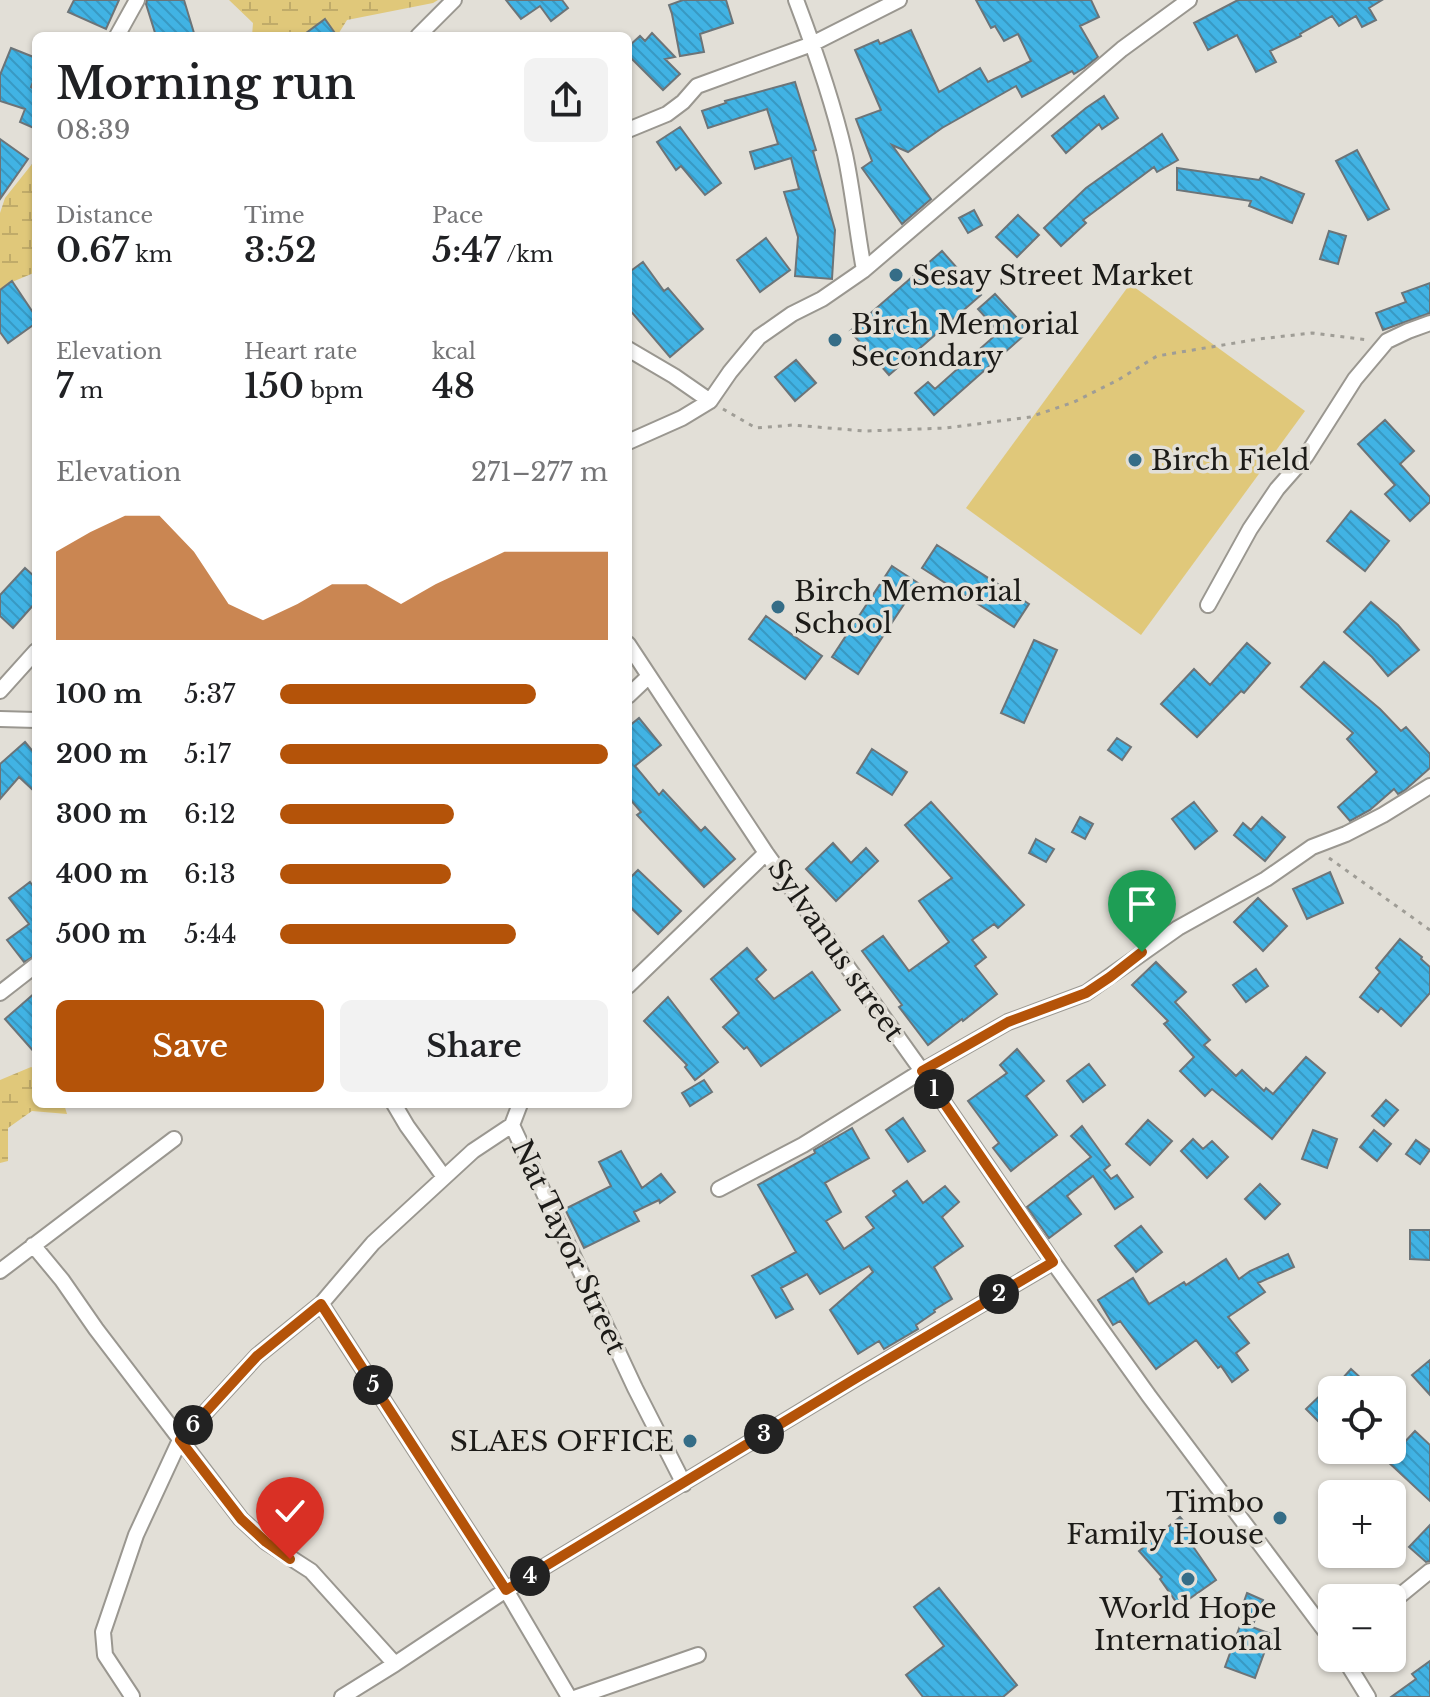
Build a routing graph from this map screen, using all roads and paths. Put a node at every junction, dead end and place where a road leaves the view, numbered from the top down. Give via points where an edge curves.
1 (137, 0) edge
2 (454, 0) edge
3 (796, 0) edge
4 (899, 0) edge
5 (1189, 0) edge
6 (119, 32) edge
7 (422, 32) edge
8 (812, 44) junction
9 (632, 128) edge
10 (864, 270) junction
11 (1430, 323) edge
12 (1387, 341) junction
13 (632, 351) edge
14 (710, 401) junction
15 (632, 440) edge
16 (1208, 605) dead end
17 (632, 651) edge
18 (32, 655) edge
19 (648, 677) junction
20 (0, 691) edge
21 (632, 692) edge
22 (0, 719) edge
23 (32, 720) edge
24 (1430, 786) edge
25 (1312, 847) junction
26 (766, 853) junction
27 (1430, 930) edge
28 (32, 968) edge
29 (632, 982) edge
30 (0, 993) edge
31 (922, 1071) junction
32 (396, 1108) edge
33 (518, 1108) edge
34 (512, 1125) junction
35 (174, 1139) dead end
36 (444, 1177) junction
37 (719, 1189) dead end
38 (33, 1245) junction
39 (1053, 1262) junction
40 (0, 1271) edge
41 (321, 1304) junction
42 (180, 1440) junction
43 (684, 1484) junction
44 (1430, 1571) edge
45 (506, 1590) junction
46 (1406, 1591) edge
47 (1318, 1621) edge
48 (698, 1655) dead end
49 (395, 1664) junction
50 (1353, 1672) edge
51 (132, 1696) edge
52 (342, 1697) edge
53 (569, 1697) edge
54 (577, 1697) edge
55 (1368, 1697) edge

1 - 6 street
2 - 7 street
3 - 8 street
4 - 8 street
5 - 10 street via 1122,49
8 - 9 street via 697,86 667,114
8 - 10 street via 846,157
10 - 14 street via 759,337
11 - 12 street
12 - 14 path via 1312,333 1157,356 1074,402 1030,417 946,428 756,428
12 - 16 street via 1277,489
13 - 14 street
14 - 15 street
17 - 19 street, Sylvanus street
18 - 20 street
19 - 21 street
19 - 26 street, Sylvanus street
22 - 23 street
24 - 25 street via 1383,815
25 - 27 path
25 - 31 street via 1178,928 1086,993 1008,1022
26 - 29 street
26 - 31 street, Sylvanus street
28 - 30 street
31 - 37 street via 803,1145
31 - 39 street, Sylvanus street
32 - 36 street
33 - 34 street
34 - 36 street, Nat Tayor Street
34 - 43 street, Nat Tayor Street
35 - 38 street
36 - 41 street, Nat Tayor Street via 373,1243
38 - 40 street
38 - 42 street
39 - 43 street
39 - 47 street, Sylvanus street
41 - 42 street, Nat Tayor Street via 257,1356
41 - 45 street
42 - 49 street via 241,1519 311,1571
42 - 51 street, Nat Tayor Street via 136,1535 103,1632 105,1655
43 - 45 street
44 - 46 street
45 - 49 street
45 - 53 street
48 - 54 street
49 - 52 street
50 - 55 street

